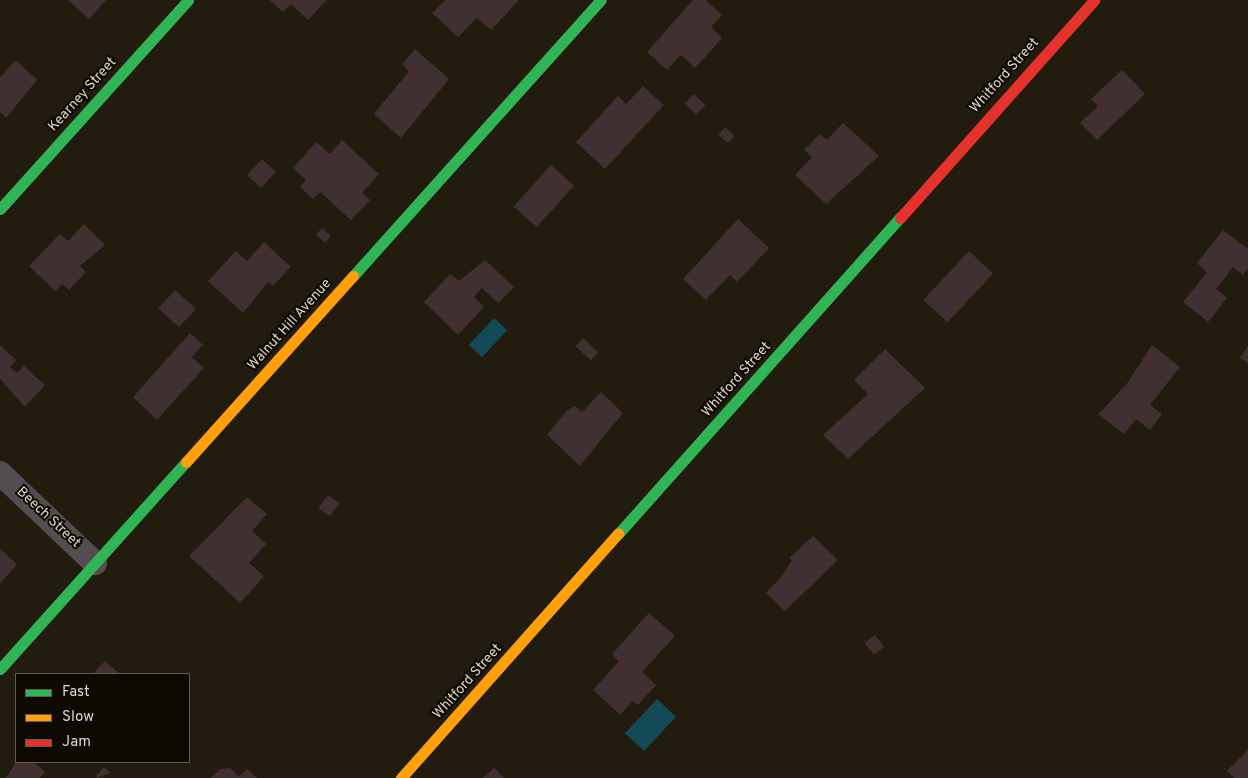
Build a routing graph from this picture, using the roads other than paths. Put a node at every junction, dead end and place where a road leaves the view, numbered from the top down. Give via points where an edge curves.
1 (188, 0) edge
2 (601, 0) edge
3 (1094, 0) edge
4 (0, 209) edge
5 (0, 473) edge
6 (95, 563) junction
7 (0, 669) edge
8 (401, 778) edge

1 - 4 street, Kearney Street
2 - 6 street, Walnut Hill Avenue
3 - 8 street, Whitford Street
5 - 6 street, Beech Street
6 - 7 street, Walnut Hill Avenue

